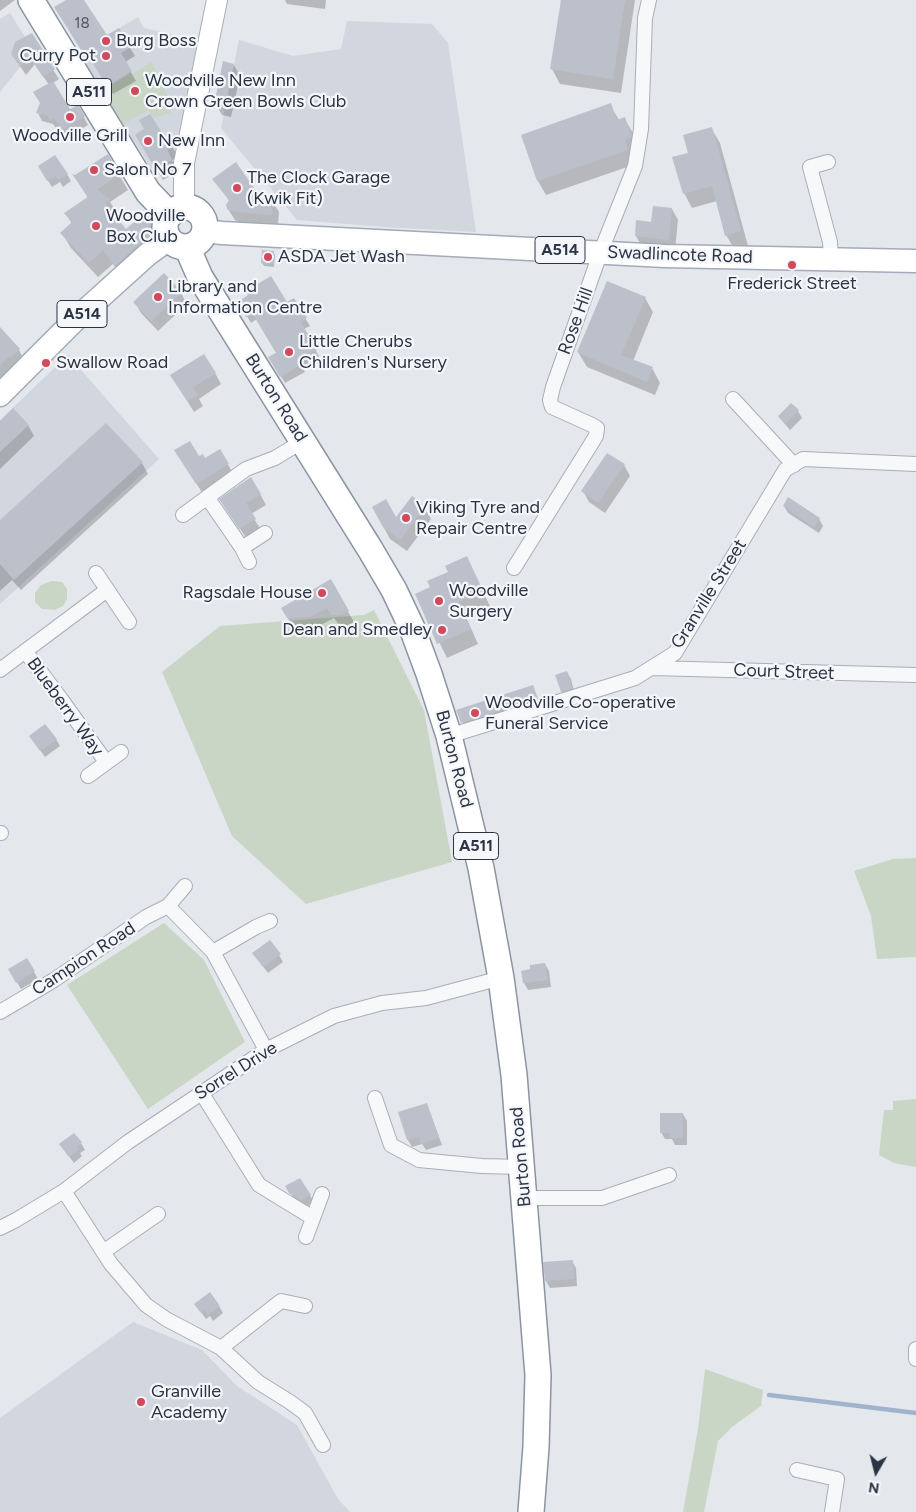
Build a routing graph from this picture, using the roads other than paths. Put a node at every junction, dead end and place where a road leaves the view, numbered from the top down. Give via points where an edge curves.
1 (32, 0) edge
2 (217, 0) edge
3 (649, 0) edge
4 (828, 162) dead end
5 (177, 211) junction
6 (187, 239) junction
7 (601, 252) junction
8 (831, 260) junction
9 (916, 261) edge
10 (0, 395) edge
11 (733, 399) dead end
12 (303, 441) junction
13 (916, 464) edge
14 (794, 465) junction
15 (207, 497) junction
16 (183, 515) dead end
17 (265, 533) dead end
18 (242, 548) junction
19 (249, 562) dead end
20 (514, 568) dead end
21 (96, 573) dead end
22 (107, 590) junction
23 (129, 622) dead end
24 (25, 652) junction
25 (652, 668) junction
26 (0, 670) edge
27 (916, 675) edge
28 (449, 736) junction
29 (121, 752) dead end
30 (106, 762) junction
31 (88, 776) dead end
32 (185, 886) dead end
33 (168, 906) junction
34 (270, 921) dead end
35 (213, 952) junction
36 (501, 978) junction
37 (0, 1012) edge
38 (266, 1050) junction
39 (201, 1092) junction
40 (375, 1098) dead end
41 (522, 1167) junction
42 (669, 1175) dead end
43 (64, 1190) junction
44 (322, 1194) dead end
45 (525, 1198) junction
46 (158, 1214) dead end
47 (313, 1218) junction
48 (0, 1228) edge
49 (306, 1237) dead end
50 (103, 1252) junction
51 (305, 1306) dead end
52 (221, 1348) junction
53 (916, 1349) edge
54 (916, 1359) edge
55 (323, 1445) dead end
56 (798, 1470) dead end
57 (531, 1512) edge
58 (832, 1512) edge

1 - 5 highway, A511 via 148,192
2 - 5 street
3 - 7 street, Rose Hill via 645,18 641,129 635,166
4 - 8 street via 810,167 830,242
5 - 6 highway via 165,224 165,231
5 - 6 highway via 192,209 198,212 204,223
6 - 7 main road, Swadlincote Road / A514 via 222,233
6 - 10 main road, A514 via 148,254 76,319
6 - 12 highway, Burton Road / A511 via 200,277
7 - 8 main road, Swadlincote Road / A514
7 - 20 street, Rose Hill via 550,400 552,407 592,424 597,428 596,436
8 - 9 main road, Swadlincote Road / A514
11 - 14 street
12 - 15 street via 275,458 246,469
12 - 28 highway, Burton Road / A511 via 394,590 416,637
13 - 14 street via 803,459
14 - 25 street, Granville Street via 784,470 676,653
15 - 16 street
15 - 18 street
17 - 18 street
18 - 19 street
21 - 22 street
22 - 23 street
22 - 24 street, Blueberry Way
24 - 26 street, Blueberry Way
24 - 30 street, Blueberry Way
25 - 27 street, Court Street
25 - 28 street, Granville Street via 635,678
28 - 36 highway, Burton Road / A511 via 481,868
29 - 30 street, Blueberry Way
30 - 31 street, Blueberry Way
32 - 33 street, Campion Road
33 - 35 street
33 - 37 street, Campion Road
34 - 35 street
35 - 38 street
36 - 38 street, Sorrel Drive via 426,998 382,1003 334,1016
36 - 41 highway, Burton Road / A511
38 - 39 street, Sorrel Drive
39 - 43 street, Sorrel Drive
39 - 47 street via 259,1185
40 - 41 street via 391,1145 418,1160
41 - 45 highway, Burton Road / A511
42 - 45 street via 602,1198
43 - 48 street, Sorrel Drive
43 - 50 street
44 - 47 street
45 - 57 highway, Burton Road / A511 via 538,1375
46 - 50 street
47 - 49 street
50 - 52 street via 146,1305
51 - 52 street via 281,1301
52 - 55 street via 258,1382 305,1414
53 - 54 street
56 - 58 street via 836,1479

